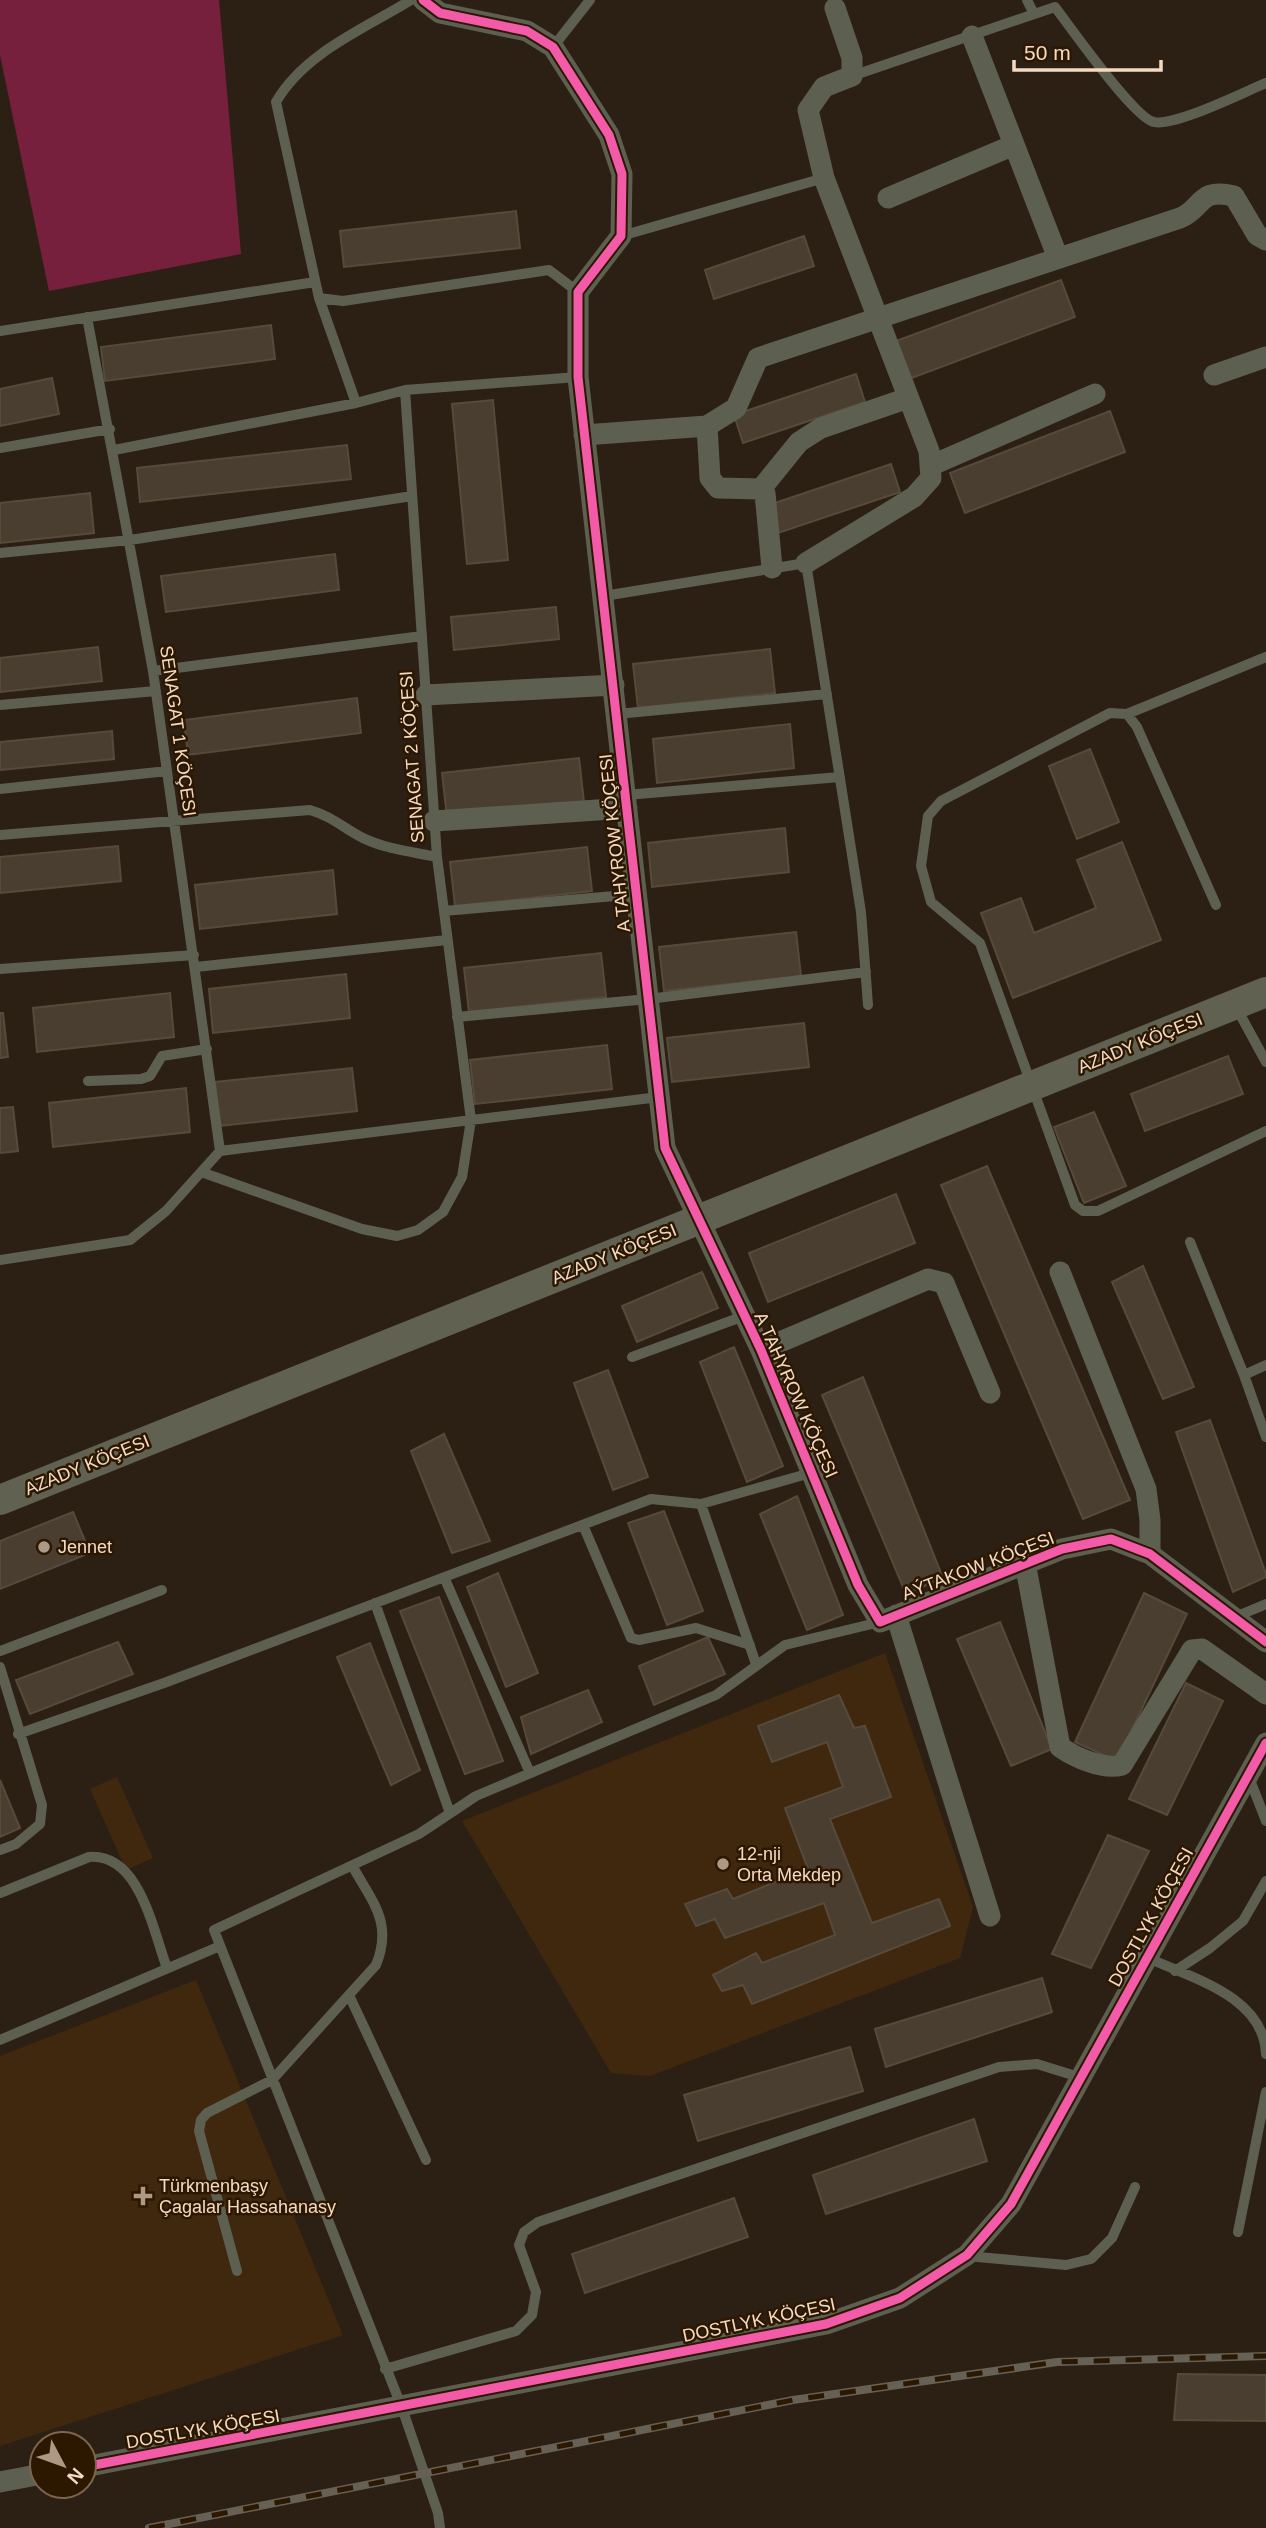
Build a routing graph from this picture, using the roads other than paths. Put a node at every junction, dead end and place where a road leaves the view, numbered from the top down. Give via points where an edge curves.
1 (411, 0) edge
2 (423, 0) edge
3 (590, 0) edge
4 (1027, 0) edge
5 (835, 8) dead end
6 (1034, 15) junction
7 (972, 36) junction
8 (553, 47) junction
9 (852, 76) junction
10 (1266, 83) edge
11 (1014, 145) junction
12 (824, 178) junction
13 (888, 198) dead end
14 (621, 236) junction
15 (1266, 240) edge
16 (1058, 258) junction
17 (315, 282) junction
18 (578, 292) junction
19 (319, 298) junction
20 (87, 317) junction
21 (876, 319) junction
22 (0, 331) edge
23 (1266, 357) edge
24 (1214, 374) dead end
25 (578, 377) junction
26 (405, 390) junction
27 (1094, 394) dead end
28 (908, 398) junction
29 (356, 403) junction
30 (707, 426) junction
31 (110, 429) junction
32 (584, 435) junction
33 (0, 448) edge
34 (114, 450) junction
35 (930, 466) junction
36 (761, 489) junction
37 (412, 496) junction
38 (130, 540) junction
39 (0, 553) edge
40 (806, 563) junction
41 (772, 568) junction
42 (604, 596) junction
43 (422, 636) junction
44 (1266, 657) edge
45 (153, 671) junction
46 (614, 685) junction
47 (156, 691) junction
48 (827, 694) junction
49 (426, 695) junction
50 (0, 705) edge
51 (617, 714) junction
52 (1127, 714) junction
53 (167, 771) junction
54 (840, 777) junction
55 (0, 789) edge
56 (626, 801) junction
57 (174, 819) junction
58 (434, 821) junction
59 (0, 835) edge
60 (437, 857) junction
61 (637, 894) junction
62 (1216, 905) dead end
63 (444, 911) junction
64 (447, 940) junction
65 (195, 961) junction
66 (0, 969) edge
67 (866, 972) junction
68 (1266, 992) edge
69 (648, 999) junction
70 (868, 1005) dead end
71 (1235, 1005) junction
72 (457, 1017) junction
73 (207, 1049) junction
74 (1266, 1062) edge
75 (88, 1081) dead end
76 (1032, 1086) junction
77 (659, 1097) junction
78 (471, 1120) junction
79 (1266, 1131) edge
80 (220, 1151) junction
81 (204, 1173) junction
82 (697, 1220) junction
83 (1190, 1242) dead end
84 (0, 1260) edge
85 (1060, 1272) dead end
86 (744, 1316) junction
87 (761, 1350) junction
88 (632, 1357) dead end
89 (1266, 1365) edge
90 (1244, 1375) junction
91 (990, 1393) dead end
92 (1266, 1437) edge
93 (814, 1472) junction
94 (0, 1500) edge
95 (701, 1504) junction
96 (583, 1525) junction
97 (1150, 1553) junction
98 (1026, 1563) junction
99 (444, 1577) junction
100 (162, 1590) dead end
101 (375, 1603) junction
102 (1266, 1604) edge
103 (1235, 1617) junction
104 (888, 1618) junction
105 (1266, 1642) edge
106 (750, 1645) junction
107 (0, 1651) edge
108 (756, 1664) junction
109 (0, 1667) edge
110 (1266, 1694) edge
111 (18, 1734) junction
112 (1266, 1743) edge
113 (530, 1773) junction
114 (1248, 1775) junction
115 (450, 1813) junction
116 (1266, 1821) edge
117 (0, 1850) edge
118 (353, 1867) junction
119 (1266, 1881) edge
120 (0, 1893) edge
121 (990, 1916) dead end
122 (220, 1946) junction
123 (1146, 1957) junction
124 (167, 1968) junction
125 (1175, 1970) junction
126 (349, 1995) junction
127 (0, 2040) edge
128 (1266, 2054) edge
129 (1079, 2077) junction
130 (272, 2080) junction
131 (1266, 2092) edge
132 (426, 2160) dead end
133 (1135, 2187) dead end
134 (1238, 2232) dead end
135 (967, 2256) junction
136 (237, 2271) dead end
137 (385, 2369) junction
138 (402, 2408) junction
139 (98, 2464) edge
140 (28, 2477) edge
141 (0, 2482) edge
142 (440, 2528) edge

1 - 17 lane via 320,55 289,80 276,103
2 - 8 street via 440,13 527,31
3 - 8 lane
4 - 6 lane
5 - 9 street via 852,58
6 - 7 lane
6 - 10 lane via 1055,7 1134,108 1152,122 1173,121
7 - 9 lane
7 - 11 street
8 - 14 street via 609,135 622,174
9 - 12 street via 824,87 808,110
11 - 13 street
11 - 16 street
12 - 14 lane
12 - 21 street
14 - 18 street
15 - 16 street via 1258,235 1234,196 1224,194 1204,198 1188,215
16 - 21 street
17 - 19 lane
17 - 20 lane
18 - 19 lane via 549,270 343,301
18 - 25 street, A TAHYROW KÖÇESI
19 - 29 lane
20 - 22 lane
20 - 31 lane, SENAGAT 1 KÖÇESI
21 - 28 street
21 - 30 street via 758,358 736,408
23 - 24 street
25 - 26 lane
25 - 32 street, A TAHYROW KÖÇESI
26 - 29 lane
26 - 37 lane, SENAGAT 2 KÖÇESI
27 - 35 street
28 - 35 street via 929,451
28 - 36 street via 821,428 799,442
29 - 34 lane
30 - 32 street
30 - 36 street via 710,478 718,488
31 - 33 lane
31 - 34 lane, SENAGAT 1 KÖÇESI
32 - 42 street, A TAHYROW KÖÇESI
34 - 38 lane, SENAGAT 1 KÖÇESI
35 - 40 street via 931,478 914,497
36 - 41 street
37 - 38 lane
37 - 43 lane, SENAGAT 2 KÖÇESI
38 - 39 lane
38 - 45 lane, SENAGAT 1 KÖÇESI
40 - 41 lane
40 - 48 lane
41 - 42 lane
42 - 46 street, A TAHYROW KÖÇESI
43 - 45 lane
43 - 49 lane, SENAGAT 2 KÖÇESI
44 - 52 lane
45 - 47 lane, SENAGAT 1 KÖÇESI
46 - 49 street
46 - 51 street, A TAHYROW KÖÇESI
47 - 50 lane
47 - 53 lane, SENAGAT 1 KÖÇESI
48 - 51 lane
48 - 54 lane
49 - 58 lane, SENAGAT 2 KÖÇESI
51 - 56 street, A TAHYROW KÖÇESI
52 - 62 lane via 1137,727
52 - 76 lane via 1110,713 941,801 928,816 921,866 931,902 980,943
53 - 55 lane
53 - 57 lane, SENAGAT 1 KÖÇESI
54 - 56 lane
54 - 67 lane
56 - 58 street
56 - 61 street, A TAHYROW KÖÇESI
57 - 59 lane
57 - 60 lane via 310,810 332,816 379,844
57 - 65 lane, SENAGAT 1 KÖÇESI
58 - 60 lane, SENAGAT 2 KÖÇESI
60 - 63 lane, SENAGAT 2 KÖÇESI
61 - 63 lane
61 - 69 street, A TAHYROW KÖÇESI
63 - 64 lane, SENAGAT 2 KÖÇESI
64 - 65 lane
64 - 72 lane, SENAGAT 2 KÖÇESI
65 - 66 lane
65 - 73 lane, SENAGAT 1 KÖÇESI
67 - 69 lane
67 - 70 lane
68 - 71 main road, AZADY KÖÇESI
69 - 72 lane
69 - 77 street, A TAHYROW KÖÇESI
71 - 74 lane
71 - 76 main road, AZADY KÖÇESI
72 - 78 lane, SENAGAT 2 KÖÇESI
73 - 75 lane via 163,1056 150,1076 141,1079
73 - 80 lane, SENAGAT 1 KÖÇESI
76 - 79 lane via 1075,1205 1083,1211 1098,1211
76 - 82 main road, AZADY KÖÇESI
77 - 78 lane
77 - 82 street, A TAHYROW KÖÇESI via 665,1148
78 - 80 lane
78 - 81 lane, SENAGAT 2 KÖÇESI via 462,1177 443,1212 418,1230 397,1236 362,1229
80 - 81 lane
81 - 84 lane via 130,1240
82 - 86 street, A TAHYROW KÖÇESI
82 - 94 main road, AZADY KÖÇESI
83 - 90 lane
85 - 97 street via 1146,1489
86 - 87 street, A TAHYROW KÖÇESI
86 - 88 lane
87 - 91 street via 928,1279 944,1283
87 - 93 street, A TAHYROW KÖÇESI
89 - 90 lane
90 - 92 lane
93 - 95 lane
93 - 104 street, A TAHYROW KÖÇESI via 858,1585
95 - 96 lane via 651,1499
95 - 106 lane
96 - 99 lane
96 - 106 lane via 631,1638 696,1628
97 - 98 street, AÝTAKOW KÖÇESI via 1111,1539 1062,1549
97 - 103 street, AÝTAKOW KÖÇESI
98 - 104 street, AÝTAKOW KÖÇESI
98 - 110 street via 1060,1747 1071,1754 1112,1768 1122,1765 1192,1650 1202,1649
99 - 101 lane
99 - 113 lane
100 - 107 lane
101 - 111 lane
101 - 115 lane
102 - 103 lane
103 - 105 street, AÝTAKOW KÖÇESI
104 - 108 lane via 785,1646
104 - 121 street, A TAHYROW KÖÇESI
106 - 108 lane
108 - 113 lane via 716,1695
109 - 111 lane
111 - 117 lane via 42,1805 40,1824 16,1844
112 - 114 street, DOSTLYK KÖÇESI
113 - 115 lane via 476,1796
114 - 116 lane
114 - 123 street, DOSTLYK KÖÇESI
115 - 118 lane
118 - 122 lane via 214,1930
118 - 126 lane via 382,1919 384,1945 376,1965
119 - 125 lane via 1242,1921
120 - 124 lane via 89,1857 105,1856 137,1887
122 - 124 lane
122 - 130 lane
123 - 125 lane
123 - 129 street, DOSTLYK KÖÇESI
124 - 127 lane
125 - 128 lane via 1234,1999 1254,2016 1266,2041
126 - 130 lane
126 - 132 lane
129 - 135 street, DOSTLYK KÖÇESI via 1011,2204
129 - 137 lane via 1037,2064 999,2067 538,2222 524,2232 519,2245 536,2292 532,2315 516,2330
130 - 136 lane via 201,2120 199,2131
130 - 137 lane
131 - 134 lane
133 - 135 lane via 1112,2238 1091,2259 1066,2265
135 - 138 street, DOSTLYK KÖÇESI via 900,2298 826,2324
137 - 138 lane
138 - 139 street, DOSTLYK KÖÇESI
138 - 142 lane
140 - 141 street

